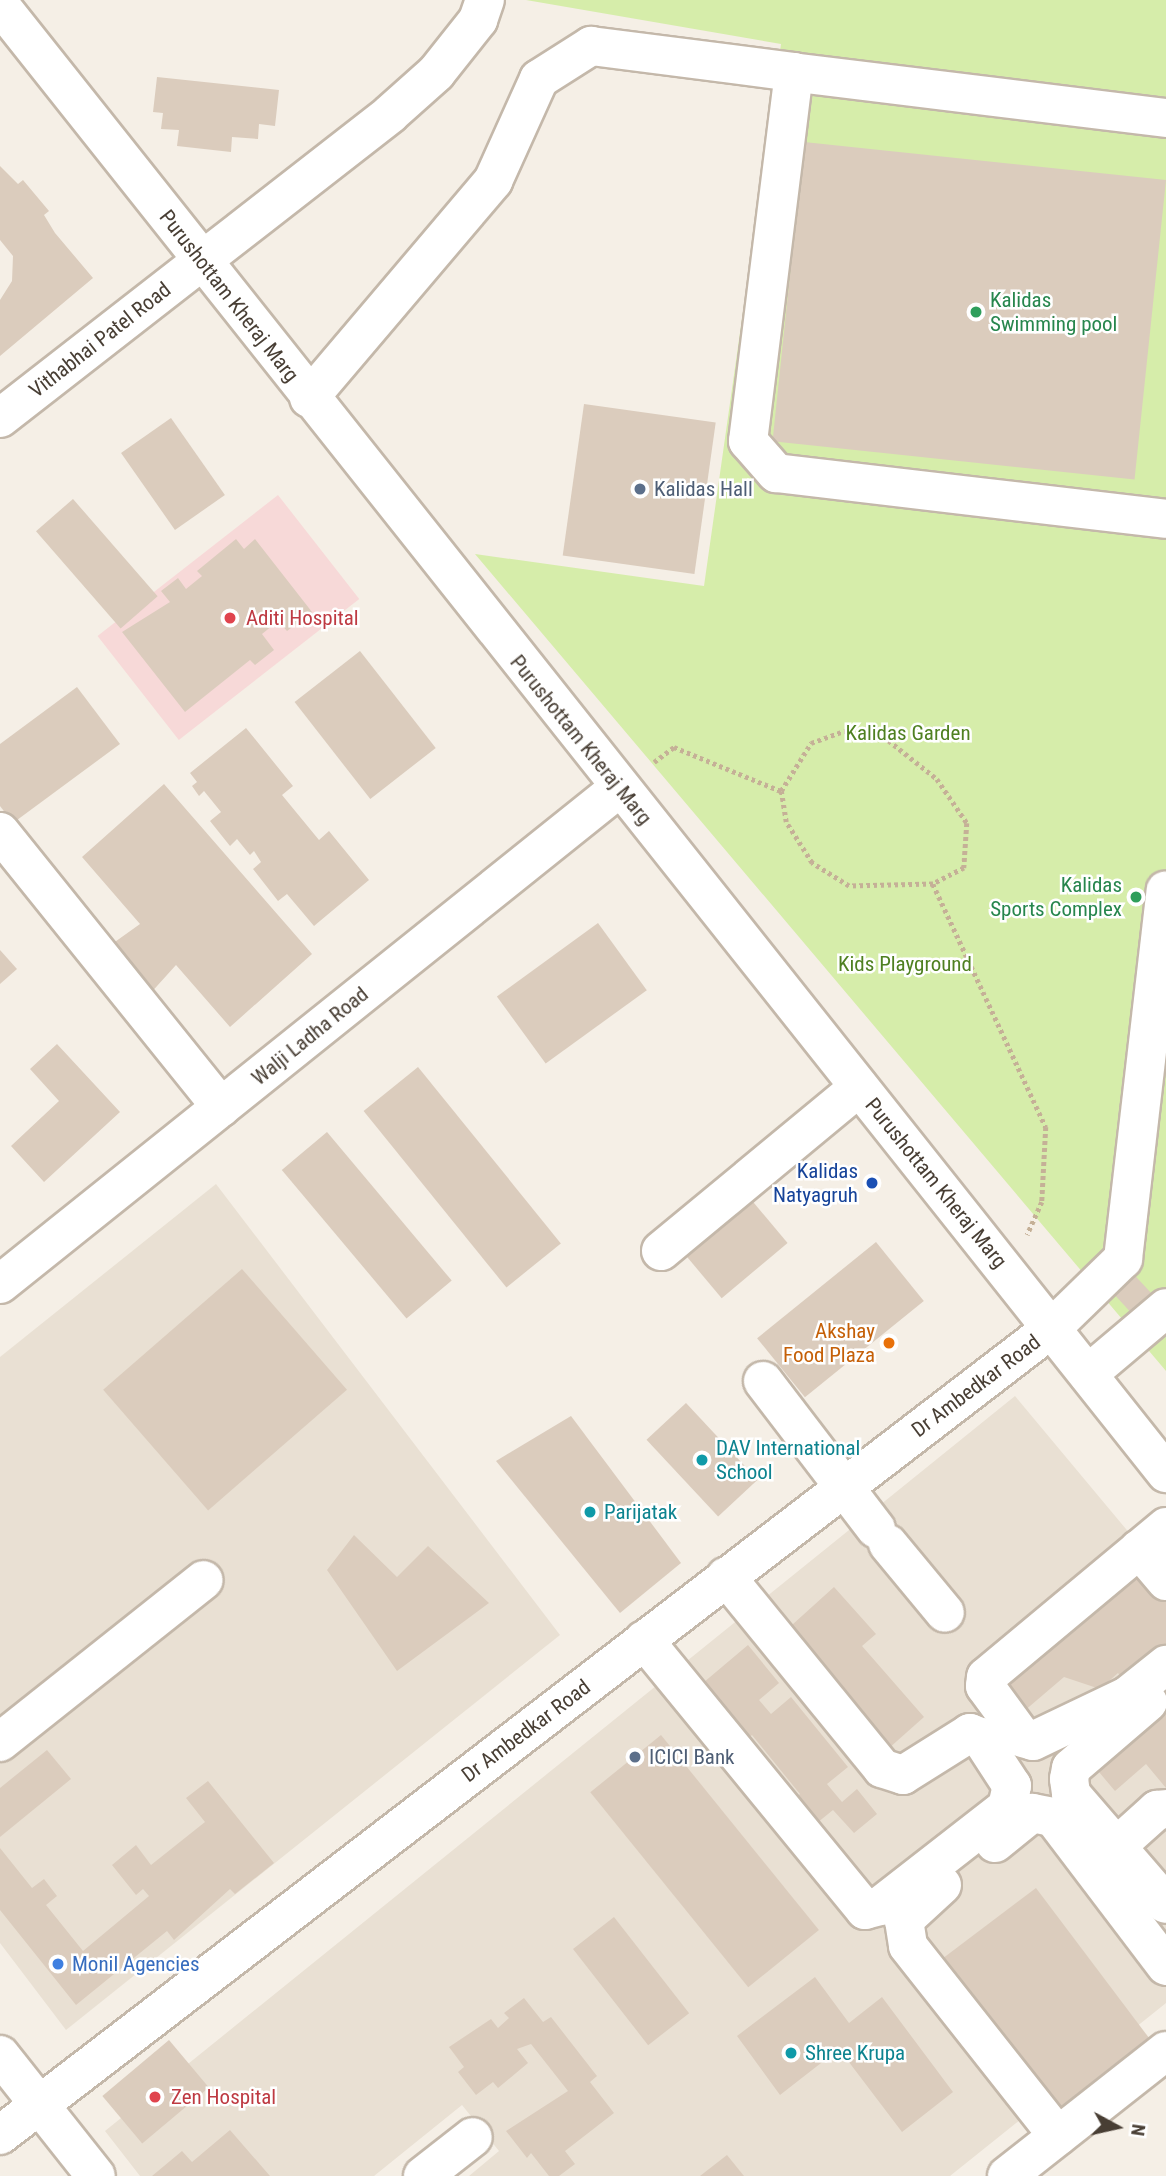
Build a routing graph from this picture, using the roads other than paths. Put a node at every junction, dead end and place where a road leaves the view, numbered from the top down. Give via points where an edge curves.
1 (485, 0) edge
2 (0, 5) edge
3 (794, 72) junction
4 (1166, 118) edge
5 (200, 261) junction
6 (309, 398) junction
7 (0, 418) edge
8 (1166, 519) edge
9 (619, 788) junction
10 (0, 832) edge
11 (1166, 890) edge
12 (859, 1087) junction
13 (221, 1107) junction
14 (661, 1251) dead end
15 (0, 1284) edge
16 (1166, 1308) edge
17 (1052, 1328) junction
18 (1088, 1374) junction
19 (763, 1381) dead end
20 (1166, 1473) edge
21 (842, 1489) junction
22 (1166, 1503) edge
23 (1153, 1538) edge
24 (726, 1577) junction
25 (204, 1580) dead end
26 (1166, 1581) edge
27 (1045, 1611) dead end
28 (945, 1613) dead end
29 (644, 1640) junction
30 (1166, 1665) edge
31 (1166, 1687) edge
32 (0, 1742) edge
33 (1166, 1809) edge
34 (1117, 1846) junction
35 (1166, 1905) edge
36 (1166, 1966) edge
37 (1166, 2051) edge
38 (0, 2055) edge
39 (39, 2103) junction
40 (0, 2134) edge
41 (1058, 2136) junction
42 (473, 2137) dead end
43 (96, 2176) edge
44 (423, 2176) edge
45 (1007, 2176) edge

1 - 5 street, Vithabhai Patel Road via 478,20 436,73
2 - 5 street, Purushottam Kheraj Marg
3 - 4 street
3 - 6 street via 592,46 539,79 493,181
3 - 8 street via 748,441 776,473
5 - 6 street, Purushottam Kheraj Marg
5 - 7 street, Vithabhai Patel Road
6 - 9 street, Purushottam Kheraj Marg
9 - 12 street, Purushottam Kheraj Marg
9 - 13 street, Walji Ladha Road
10 - 13 street
11 - 17 street, Dr Ambedkar Road via 1123,1259
12 - 14 street
12 - 17 street, Purushottam Kheraj Marg
13 - 15 street, Walji Ladha Road
16 - 18 street
17 - 18 street, Purushottam Kheraj Marg
17 - 21 street, Dr Ambedkar Road
18 - 20 street, Purushottam Kheraj Marg
19 - 21 street
21 - 24 street, Dr Ambedkar Road
21 - 28 street
22 - 27 street
23 - 26 street
23 - 30 street via 986,1677 985,1686 1023,1738 1033,1741 1127,1696
24 - 29 street, Dr Ambedkar Road
24 - 29 street via 882,1768 903,1774 970,1733 980,1737 1012,1786 1007,1807 880,1906 865,1909 852,1900
25 - 32 street
29 - 39 street, Dr Ambedkar Road
31 - 34 street via 1071,1768 1071,1794
33 - 34 street via 1157,1810
34 - 35 street
36 - 41 street via 1053,1817 1043,1812 1032,1813 904,1920 908,1946
37 - 41 street
38 - 39 street
39 - 40 street, Dr Ambedkar Road
39 - 43 street
41 - 45 street
42 - 44 street

